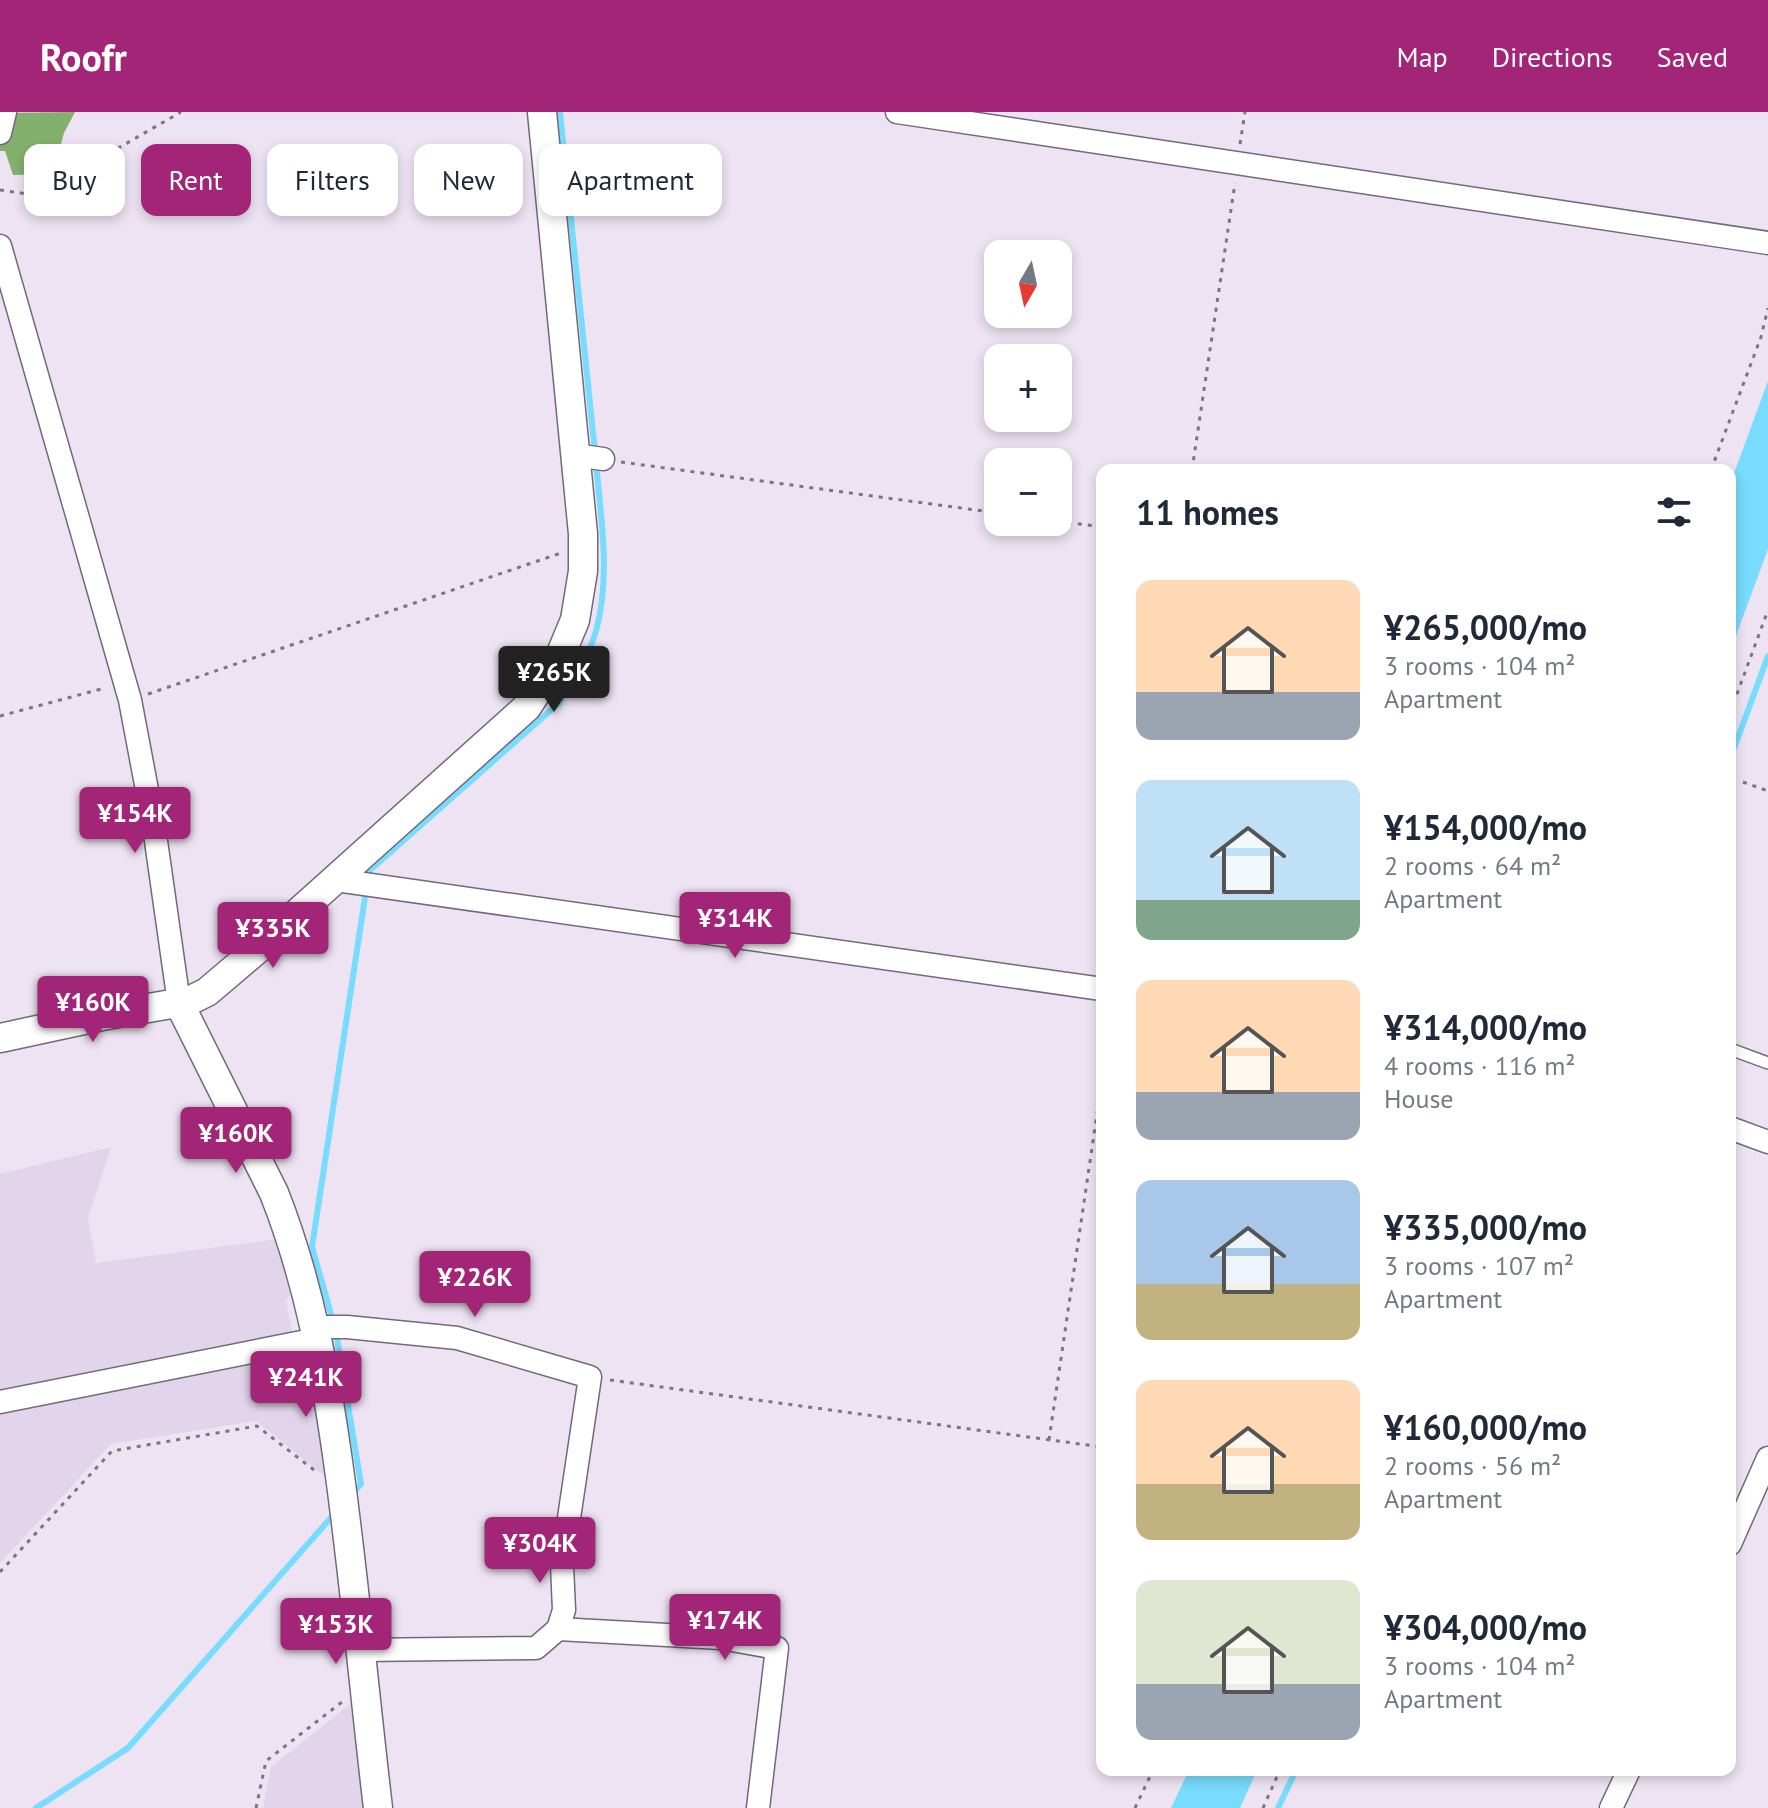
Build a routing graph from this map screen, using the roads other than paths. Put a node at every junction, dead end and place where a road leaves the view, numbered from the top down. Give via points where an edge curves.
1 (5, 112) edge
2 (542, 112) edge
3 (897, 112) edge
4 (0, 133) edge
5 (1768, 243) edge
6 (0, 246) edge
7 (356, 883) junction
8 (1096, 988) edge
9 (179, 1003) junction
10 (0, 1038) edge
11 (1736, 1051) edge
12 (1768, 1063) edge
13 (1736, 1130) edge
14 (1768, 1142) edge
15 (327, 1330) junction
16 (0, 1402) edge
17 (1768, 1458) edge
18 (1736, 1530) edge
19 (558, 1629) junction
20 (360, 1650) junction
21 (1626, 1776) edge
22 (378, 1808) edge
23 (758, 1808) edge
24 (1611, 1808) edge

1 - 4 street
2 - 7 street via 589,457 575,620 540,690
3 - 5 street
6 - 9 street via 127,691 148,786
7 - 8 street
7 - 9 street via 207,992
9 - 10 street
9 - 15 street via 274,1193
11 - 12 lane
13 - 14 street
15 - 16 street
15 - 19 street via 457,1338 590,1377 562,1565 564,1610
15 - 20 street via 330,1406
17 - 18 street
19 - 20 street via 536,1648
19 - 23 street via 721,1638 777,1648
20 - 22 street
21 - 24 street

